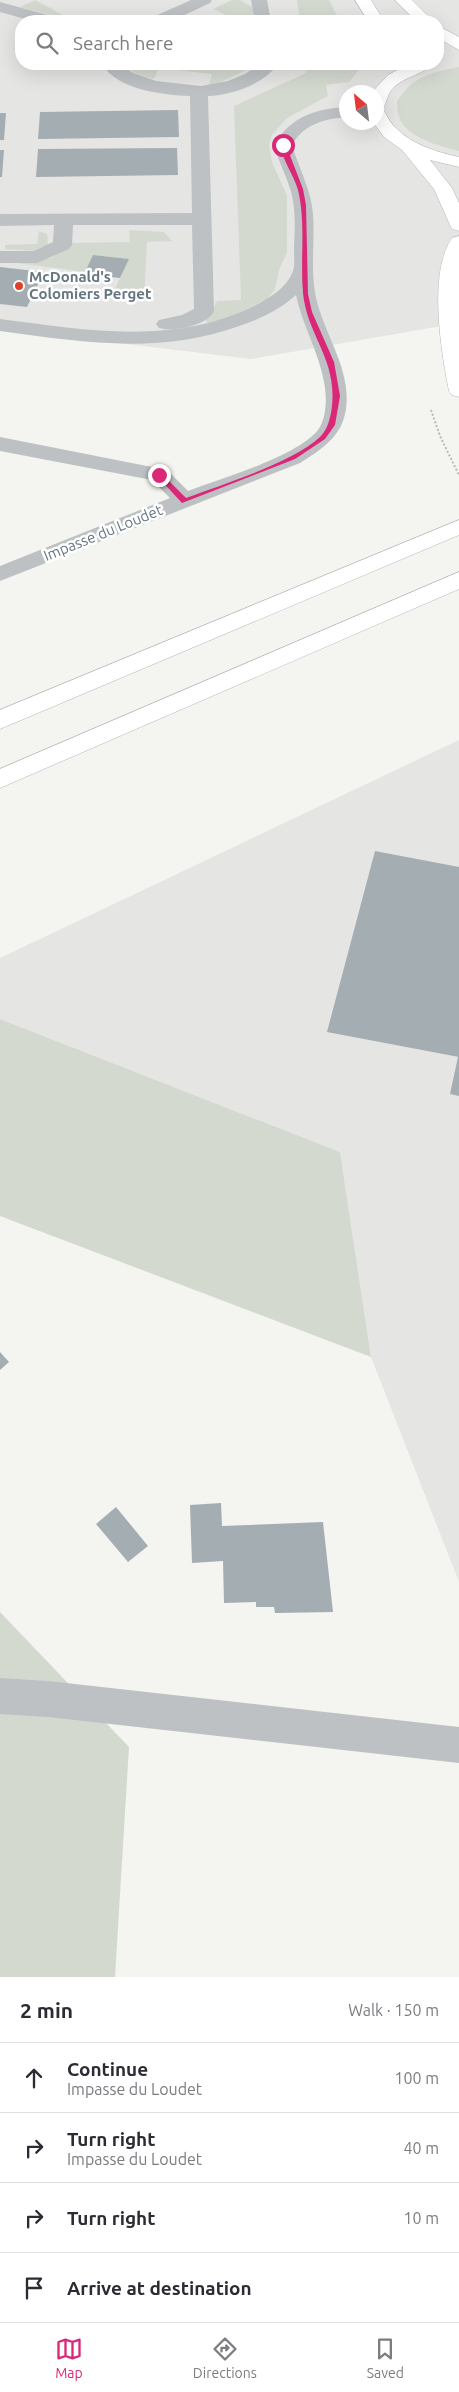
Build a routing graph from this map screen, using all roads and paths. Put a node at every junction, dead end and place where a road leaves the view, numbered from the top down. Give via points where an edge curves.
1 (204, 0) edge
2 (259, 0) edge
3 (363, 0) edge
4 (403, 0) edge
5 (0, 7) edge
6 (28, 15) edge
7 (172, 15) edge
8 (261, 15) edge
9 (372, 15) edge
10 (419, 15) edge
11 (444, 38) edge
12 (457, 54) edge
13 (113, 70) edge
14 (264, 70) edge
15 (392, 70) edge
16 (409, 70) edge
17 (387, 83) junction
18 (384, 87) edge
19 (199, 92) junction
20 (339, 114) edge
21 (384, 127) edge
22 (409, 147) junction
23 (459, 162) edge
24 (201, 219) junction
25 (0, 220) edge
26 (64, 220) junction
27 (459, 225) edge
28 (459, 242) edge
29 (0, 256) edge
30 (304, 268) junction
31 (0, 310) edge
32 (0, 325) edge
33 (459, 391) edge
34 (430, 407) dead end
35 (0, 444) edge
36 (459, 475) edge
37 (185, 501) junction
38 (459, 510) edge
39 (459, 527) edge
40 (0, 574) edge
41 (459, 580) edge
42 (212, 630) junction
43 (0, 720) edge
44 (0, 779) edge
45 (0, 1696) edge
46 (459, 1745) edge

1 - 7 street
2 - 8 street
3 - 9 main road
4 - 10 main road
5 - 6 street
11 - 12 main road
13 - 19 street via 129,79
14 - 19 street via 225,88
15 - 17 main road
16 - 17 main road
17 - 18 main road
19 - 24 street
20 - 30 street, Impasse du Loudet via 305,121 292,131 283,145 303,205
21 - 22 main road
22 - 23 main road
22 - 27 main road via 443,188
24 - 26 street
24 - 31 street via 204,312 188,320 172,324 121,325
25 - 26 street
26 - 29 street via 62,245 37,257
28 - 33 main road via 450,270 450,346
30 - 32 street via 298,284 276,302 237,321 192,335 123,340
30 - 37 street, Impasse du Loudet via 310,312 331,362 337,396 332,425 323,438 292,458
34 - 36 path
35 - 37 street via 159,475
37 - 40 street, Impasse du Loudet
38 - 42 main road
39 - 42 main road
41 - 44 main road
42 - 43 main road
45 - 46 street

